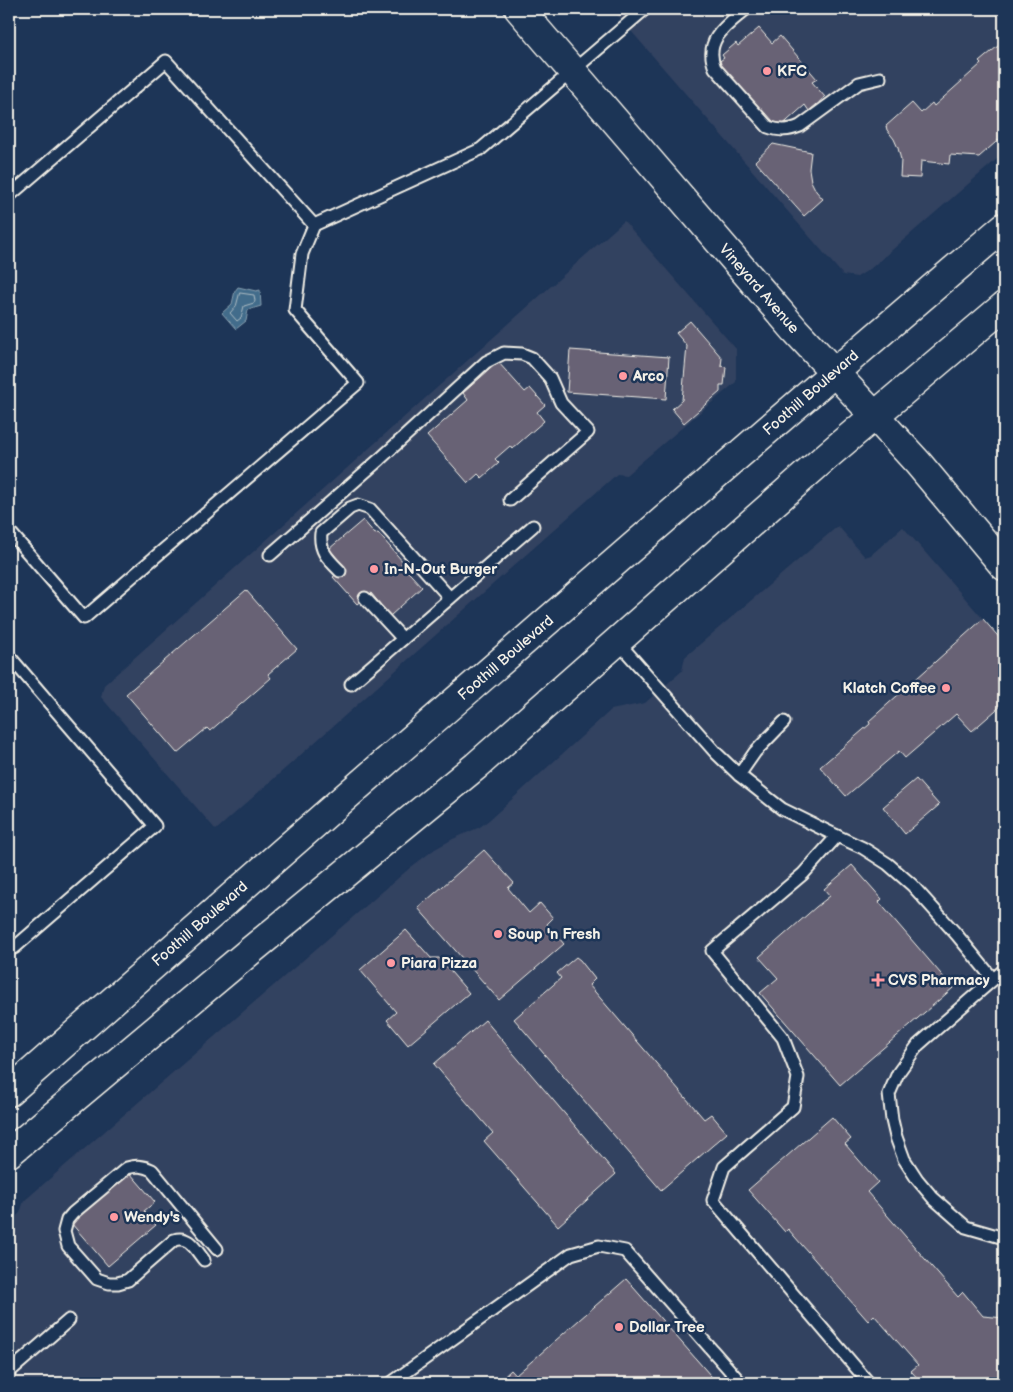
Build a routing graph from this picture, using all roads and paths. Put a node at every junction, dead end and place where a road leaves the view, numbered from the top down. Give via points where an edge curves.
1 (518, 9) edge
2 (646, 9) edge
3 (746, 9) edge
4 (573, 71) junction
5 (880, 78) dead end
6 (9, 196) edge
7 (314, 225) junction
8 (1004, 227) edge
9 (1004, 306) edge
10 (834, 373) junction
11 (875, 416) junction
12 (510, 500) dead end
13 (533, 526) dead end
14 (9, 531) edge
15 (270, 555) dead end
16 (1004, 566) edge
17 (340, 572) dead end
18 (365, 598) dead end
19 (450, 598) junction
20 (402, 639) junction
21 (617, 641) junction
22 (9, 656) edge
23 (351, 684) dead end
24 (784, 722) dead end
25 (739, 775) junction
26 (837, 836) junction
27 (9, 948) edge
28 (1004, 970) edge
29 (993, 979) junction
30 (9, 1092) edge
31 (9, 1153) edge
32 (1004, 1238) edge
33 (217, 1249) dead end
34 (204, 1260) dead end
35 (69, 1320) dead end
36 (9, 1372) edge
37 (391, 1383) edge
38 (741, 1383) edge
39 (869, 1383) edge

1 - 4 main road, Vineyard Avenue
2 - 4 lane
3 - 5 lane via 714,39 712,60 715,68 768,127 778,130 800,126 859,83
4 - 7 lane via 481,149
4 - 10 main road, Vineyard Avenue
6 - 7 lane via 166,61
7 - 14 lane via 302,254 295,310 358,383 84,618
8 - 10 main road, Foothill Boulevard
9 - 11 main road
10 - 11 main road, Vineyard Avenue
10 - 30 main road, Foothill Boulevard
11 - 16 main road, Vineyard Avenue
11 - 21 main road
12 - 15 lane via 588,432 562,403 550,378 532,358 504,353 486,362
13 - 19 lane
17 - 19 lane via 326,556 320,542 321,533 358,505 370,509
18 - 20 lane
19 - 20 lane
20 - 23 lane
21 - 25 lane
21 - 31 main road via 476,766
22 - 27 lane via 155,826 14,948
24 - 25 lane via 755,752
25 - 26 lane via 782,808
26 - 29 lane via 888,864 912,885
26 - 39 lane via 803,874 712,951 783,1038 798,1077 793,1107 724,1167 713,1200
28 - 29 lane
29 - 32 lane via 918,1045 898,1073 890,1094 896,1137 904,1159 917,1179 966,1227
33 - 34 lane via 152,1170 143,1166 127,1168 66,1220 64,1231 68,1246 97,1279 108,1283 128,1280 174,1240 181,1238 187,1240
35 - 36 lane
37 - 38 lane via 571,1254 600,1246 625,1251

